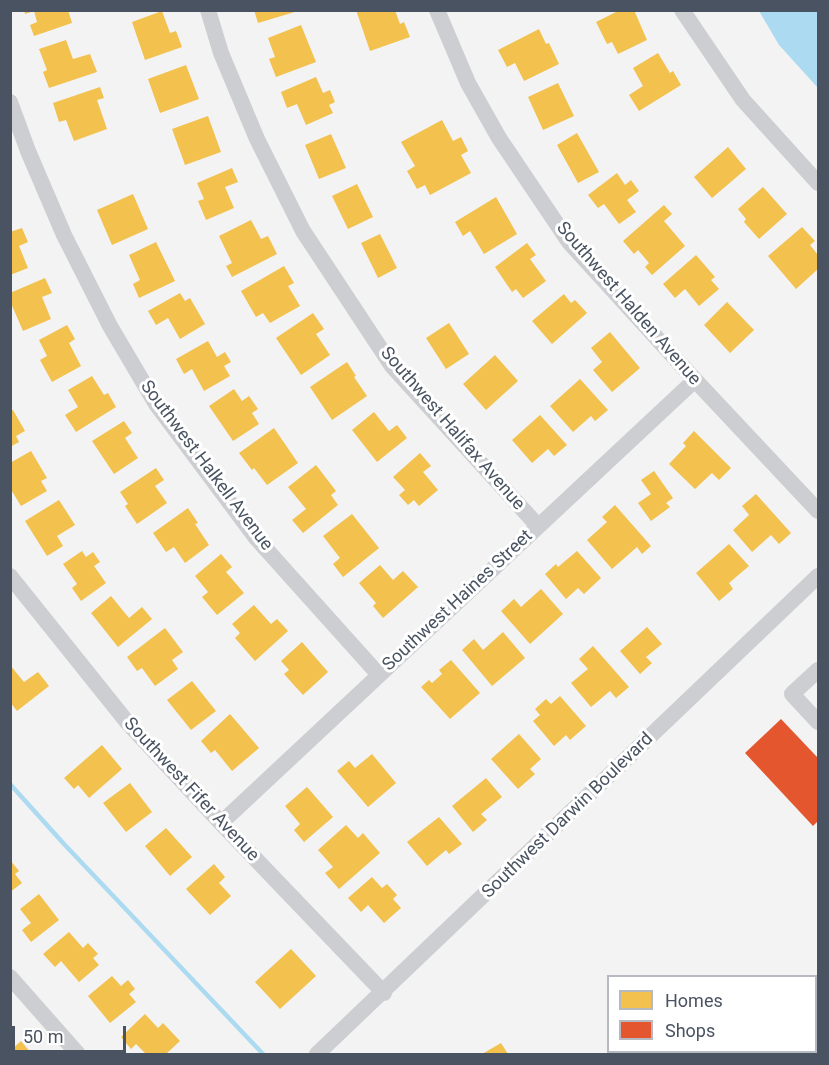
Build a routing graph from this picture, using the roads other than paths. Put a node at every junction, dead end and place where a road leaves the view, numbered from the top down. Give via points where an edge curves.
1 (208, 10) edge
2 (437, 10) edge
3 (682, 10) edge
4 (10, 102) edge
5 (819, 183) edge
6 (695, 381) junction
7 (819, 511) edge
8 (538, 526) junction
9 (10, 576) edge
10 (819, 576) edge
11 (819, 670) edge
12 (379, 675) junction
13 (819, 722) edge
14 (220, 823) junction
15 (10, 977) edge
16 (384, 993) junction
17 (78, 1054) edge
18 (317, 1054) edge

1 - 8 street, Southwest Halifax Avenue via 221,53 257,139 303,231 392,366
2 - 6 street, Southwest Halden Avenue via 468,83 568,242
3 - 5 street via 743,100
4 - 12 street, Southwest Halkell Avenue via 64,235 110,326 156,404 256,538
6 - 7 street, Southwest Halden Avenue
6 - 8 street, Southwest Haines Street
8 - 12 street, Southwest Haines Street
9 - 14 street, Southwest Fifer Avenue via 127,722
10 - 16 street, Southwest Darwin Boulevard
11 - 13 street via 792,694
12 - 14 street, Southwest Haines Street
14 - 16 street, Southwest Fifer Avenue
15 - 17 street
16 - 18 street, Southwest Darwin Boulevard

